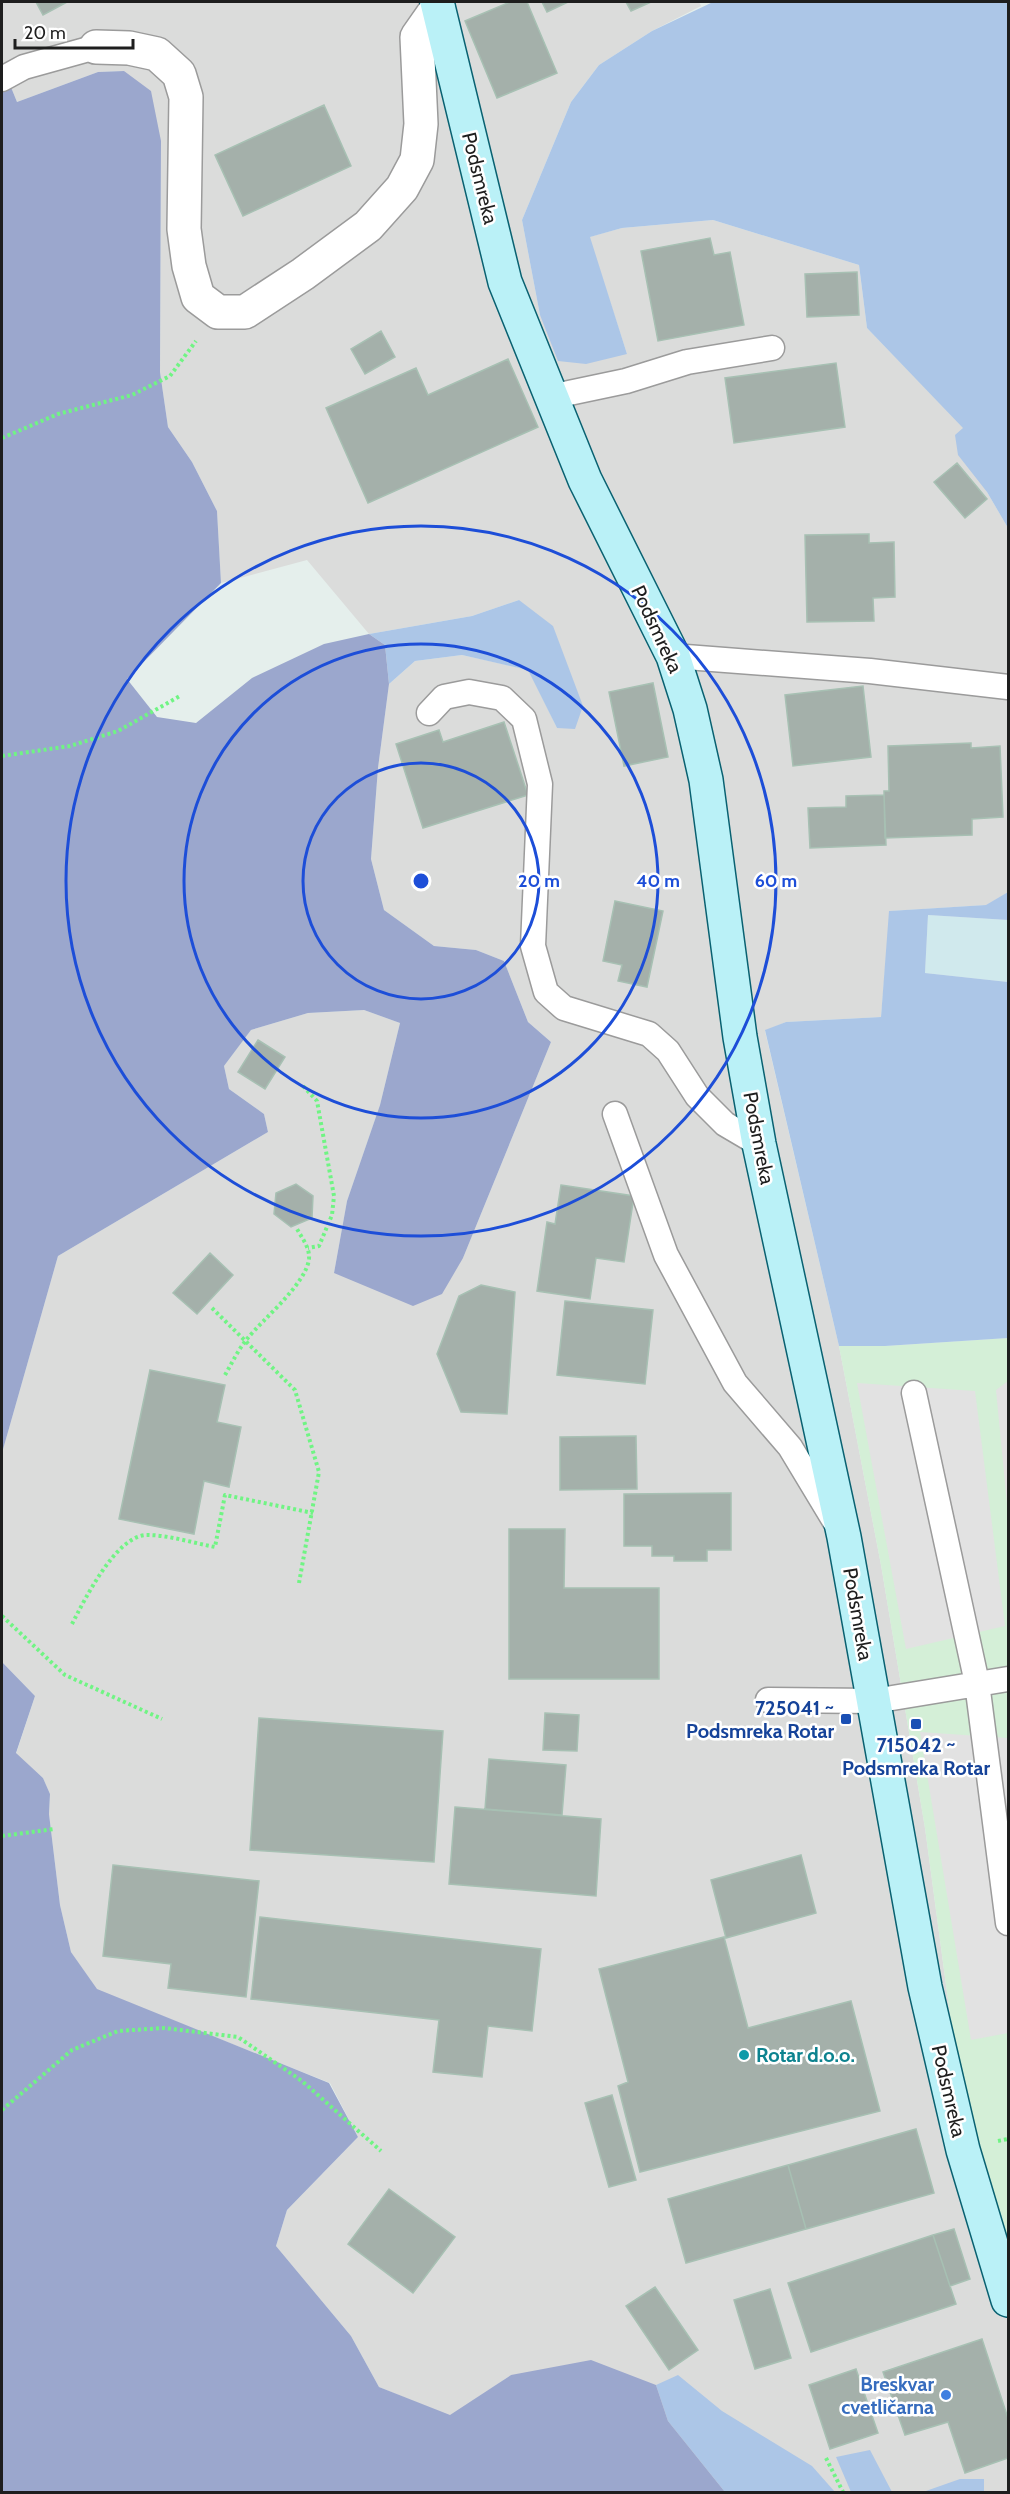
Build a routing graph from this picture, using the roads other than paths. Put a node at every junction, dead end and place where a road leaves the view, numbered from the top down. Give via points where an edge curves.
1 (437, 4) edge
2 (96, 47) joint
3 (2, 78) edge
4 (772, 348) dead end
5 (550, 397) junction
6 (673, 656) junction
7 (1008, 687) edge
8 (429, 713) dead end
9 (615, 1114) dead end
10 (759, 1144) junction
11 (914, 1393) dead end
12 (844, 1537) junction
13 (1008, 1679) edge
14 (977, 1683) junction
15 (768, 1700) dead end
16 (874, 1701) junction
17 (1008, 1923) edge
18 (1008, 2300) edge

1 - 2 street via 417,37 421,124 417,160 402,188 368,226 245,312 218,312 198,297 189,266 184,229 186,98 179,74 157,54
1 - 5 street, Podsmreka via 505,282
2 - 3 lane via 24,67
4 - 5 lane via 687,362 626,381
5 - 6 street, Podsmreka via 585,480
6 - 7 lane via 870,671
6 - 10 street, Podsmreka via 706,780 740,1037
8 - 10 lane via 444,697 469,692 502,698 524,719 540,784 533,946 546,992 564,1008 649,1034 668,1051 697,1096 725,1124
9 - 12 lane via 666,1255 735,1383 790,1447
10 - 12 street, Podsmreka
11 - 14 lane
12 - 16 street, Podsmreka
13 - 14 lane
14 - 16 lane
14 - 17 lane
15 - 16 lane
16 - 18 street, Podsmreka via 925,1987 963,2150

